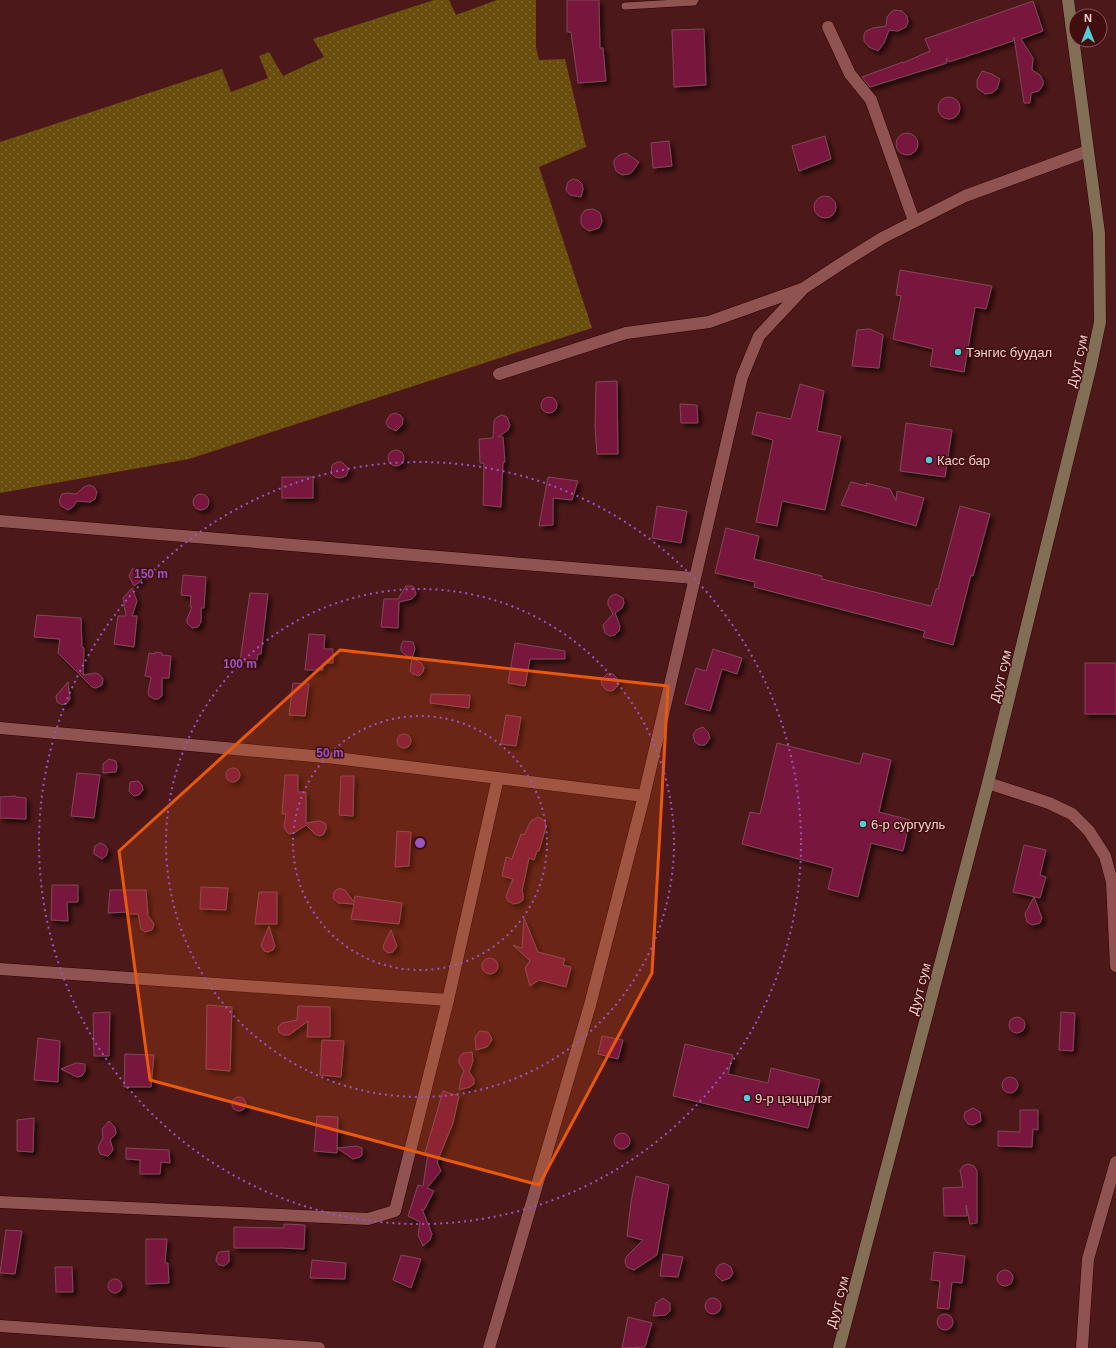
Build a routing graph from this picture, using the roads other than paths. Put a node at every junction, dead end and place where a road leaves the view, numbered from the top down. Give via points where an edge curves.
1 (695, 0) edge
2 (1068, 0) edge
3 (624, 6) dead end
4 (828, 27) dead end
5 (1088, 151) junction
6 (914, 221) junction
7 (804, 288) junction
8 (498, 374) dead end
9 (0, 521) edge
10 (694, 578) junction
11 (0, 728) edge
12 (498, 778) junction
13 (988, 783) junction
14 (644, 796) junction
15 (1116, 966) edge
16 (0, 969) edge
17 (448, 1000) junction
18 (1116, 1162) edge
19 (0, 1202) edge
20 (0, 1326) edge
21 (319, 1348) edge
22 (489, 1348) edge
23 (839, 1348) edge
24 (1082, 1348) edge

1 - 3 lane
2 - 5 main road, Дуут сум
4 - 6 street via 850,74 871,100
5 - 6 street via 965,196
5 - 13 main road, Дуут сум via 1099,233 1100,322
6 - 7 street via 882,238
7 - 8 street via 709,322 626,333
7 - 10 street via 760,336 742,377
9 - 10 street
10 - 14 street
11 - 12 street via 336,758
12 - 14 street
12 - 17 street
13 - 15 street via 1049,803 1072,814 1089,831 1104,856 1112,882
13 - 23 main road, Дуут сум
14 - 22 street via 590,1005
16 - 17 street
17 - 19 street via 395,1211 368,1219
18 - 24 street via 1088,1259
20 - 21 street

